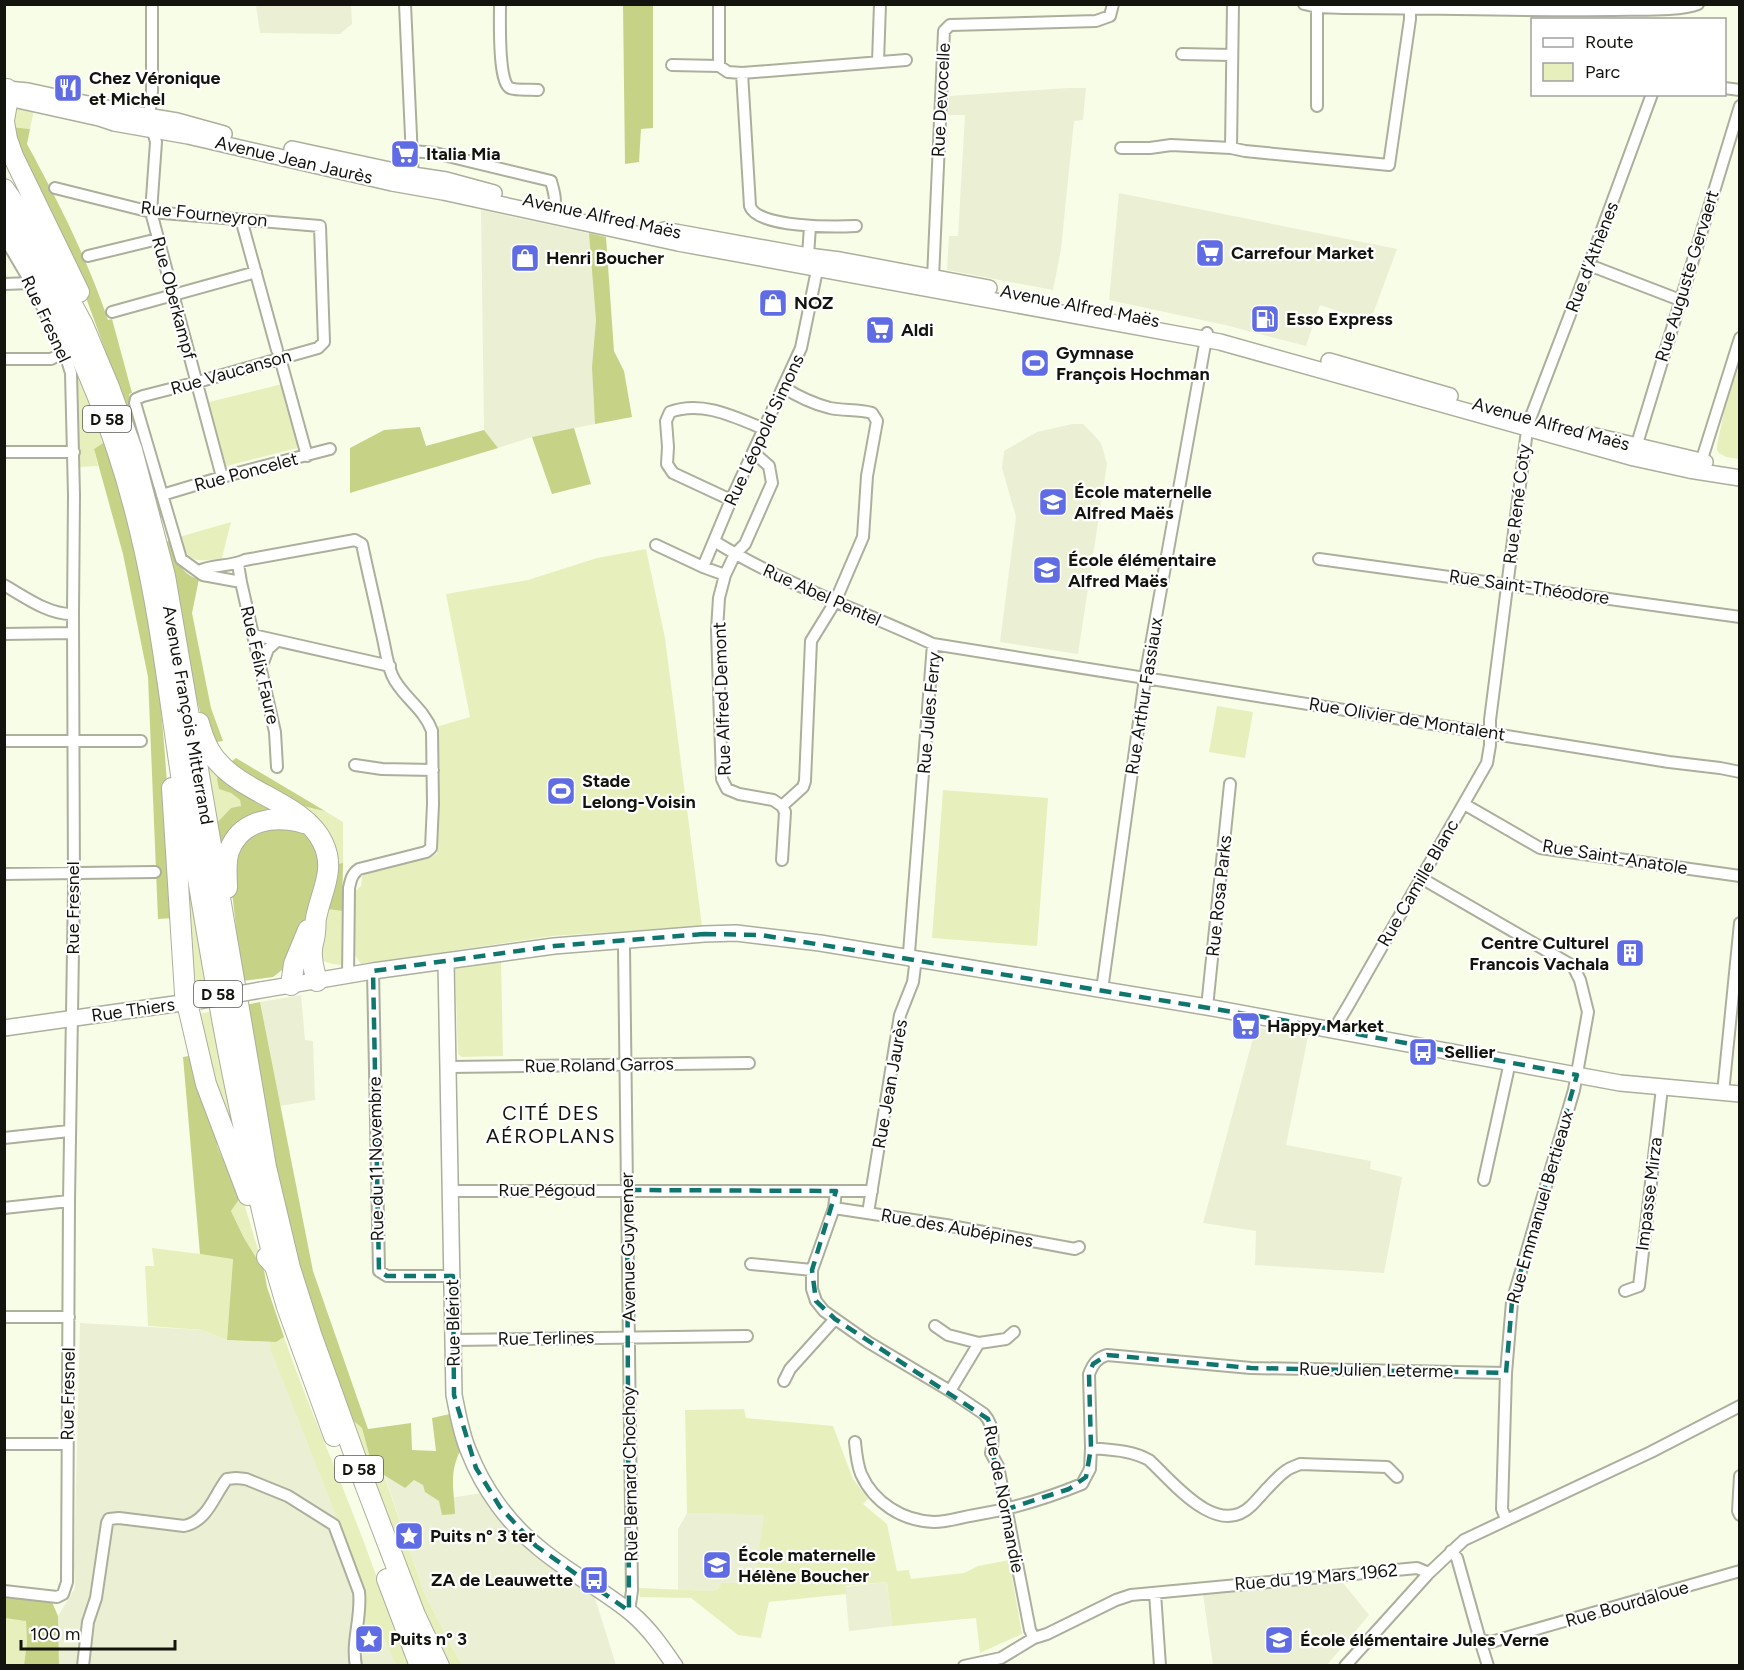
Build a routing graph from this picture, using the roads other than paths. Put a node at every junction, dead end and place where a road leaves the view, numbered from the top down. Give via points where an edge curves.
1 (152, 4) edge
2 (405, 4) edge
3 (500, 4) edge
4 (718, 4) edge
5 (880, 4) edge
6 (1113, 4) edge
7 (1233, 4) edge
8 (1304, 4) edge
9 (1698, 4) edge
10 (1344, 6) edge
11 (1317, 7) junction
12 (1472, 7) edge
13 (1582, 7) edge
14 (1410, 8) junction
15 (1658, 14) edge
16 (1182, 54) dead end
17 (1232, 55) junction
18 (906, 60) dead end
19 (878, 62) junction
20 (672, 65) dead end
21 (719, 66) junction
22 (742, 73) junction
23 (538, 90) dead end
24 (6, 93) edge
25 (1651, 96) edge
26 (1317, 106) dead end
27 (1740, 106) edge
28 (4, 121) edge
29 (151, 124) junction
30 (1120, 148) dead end
31 (1231, 148) junction
32 (413, 151) junction
33 (413, 181) junction
34 (55, 188) dead end
35 (4, 189) edge
36 (552, 211) junction
37 (151, 212) junction
38 (4, 213) edge
39 (242, 219) junction
40 (810, 226) junction
41 (856, 226) dead end
42 (4, 237) edge
43 (158, 239) junction
44 (88, 256) dead end
45 (811, 262) junction
46 (1589, 266) junction
47 (256, 272) junction
48 (933, 278) junction
49 (31, 283) junction
50 (4, 284) edge
51 (173, 294) junction
52 (1680, 300) junction
53 (112, 312) dead end
54 (1207, 336) junction
55 (1740, 338) edge
56 (324, 342) joint
57 (62, 350) junction
58 (279, 354) junction
59 (96, 355) junction
60 (4, 359) edge
61 (195, 383) junction
62 (783, 387) junction
63 (1529, 424) junction
64 (764, 429) junction
65 (1636, 447) junction
66 (330, 449) dead end
67 (4, 452) edge
68 (74, 452) junction
69 (753, 452) junction
70 (307, 456) junction
71 (1701, 462) junction
72 (1740, 468) edge
73 (220, 477) junction
74 (1740, 478) edge
75 (162, 495) junction
76 (731, 500) junction
77 (714, 541) junction
78 (656, 545) dead end
79 (735, 554) junction
80 (1319, 559) dead end
81 (238, 564) junction
82 (703, 567) junction
83 (199, 571) junction
84 (725, 575) junction
85 (241, 582) junction
86 (1507, 584) junction
87 (4, 585) edge
88 (835, 602) junction
89 (73, 614) junction
90 (1740, 617) edge
91 (73, 633) junction
92 (4, 634) edge
93 (253, 635) junction
94 (277, 641) junction
95 (933, 644) junction
96 (385, 650) junction
97 (374, 663) junction
98 (260, 665) junction
99 (180, 666) junction
100 (390, 666) junction
101 (1145, 678) junction
102 (172, 719) junction
103 (1490, 733) junction
104 (4, 741) edge
105 (74, 741) junction
106 (141, 741) dead end
107 (355, 765) dead end
108 (277, 767) dead end
109 (433, 770) junction
110 (1740, 772) edge
111 (1230, 784) dead end
112 (1464, 804) junction
113 (782, 806) junction
114 (309, 825) junction
115 (782, 860) dead end
116 (155, 873) dead end
117 (4, 874) edge
118 (74, 875) junction
119 (1740, 876) edge
120 (1421, 878) junction
121 (316, 918) junction
122 (225, 928) junction
123 (1739, 931) edge
124 (622, 941) junction
125 (912, 958) junction
126 (446, 961) junction
127 (373, 971) junction
128 (348, 976) junction
129 (317, 981) junction
130 (291, 985) junction
131 (1102, 990) junction
132 (193, 1002) junction
133 (1207, 1007) junction
134 (71, 1019) junction
135 (4, 1029) edge
136 (1338, 1030) junction
137 (1510, 1062) junction
138 (625, 1064) junction
139 (749, 1064) dead end
140 (449, 1067) junction
141 (1577, 1076) junction
142 (1662, 1088) junction
143 (1723, 1093) junction
144 (1740, 1094) edge
145 (69, 1131) junction
146 (4, 1138) edge
147 (1485, 1180) dead end
148 (627, 1190) junction
149 (451, 1191) junction
150 (836, 1191) junction
151 (872, 1191) junction
152 (69, 1201) junction
153 (4, 1208) edge
154 (834, 1208) junction
155 (868, 1213) junction
156 (1078, 1247) dead end
157 (751, 1264) dead end
158 (283, 1267) junction
159 (812, 1270) junction
160 (453, 1276) junction
161 (1625, 1291) dead end
162 (4, 1317) edge
163 (69, 1317) junction
164 (835, 1319) junction
165 (935, 1326) dead end
166 (1014, 1332) dead end
167 (747, 1336) dead end
168 (629, 1337) junction
169 (454, 1340) junction
170 (979, 1343) junction
171 (1506, 1373) junction
172 (784, 1381) dead end
173 (950, 1391) junction
174 (1740, 1406) edge
175 (855, 1442) dead end
176 (4, 1444) edge
177 (66, 1444) junction
178 (1091, 1448) junction
179 (1740, 1476) edge
180 (1397, 1477) dead end
181 (1007, 1509) junction
182 (1740, 1515) edge
183 (1506, 1520) junction
184 (1451, 1551) junction
185 (1740, 1571) edge
186 (1429, 1573) junction
187 (4, 1591) edge
188 (1155, 1593) junction
189 (629, 1611) junction
190 (1034, 1638) junction
191 (1480, 1640) junction
192 (1002, 1662) edge
193 (83, 1665) edge
194 (356, 1665) edge
195 (420, 1665) edge
196 (439, 1665) edge
197 (675, 1665) edge
198 (964, 1665) edge
199 (1161, 1665) edge
200 (1345, 1665) edge
201 (1488, 1665) edge

1 - 29 street, Rue Oberkampf
2 - 32 street
3 - 23 street via 505,84 509,88
4 - 21 street
5 - 19 street
6 - 48 street, Rue Devocelle via 1110,16 1096,21 950,25 944,31
7 - 17 street
8 - 11 street
9 - 15 street
10 - 11 street
10 - 14 street
11 - 26 street
12 - 13 street
12 - 14 street
13 - 15 street
14 - 31 street via 1389,165
16 - 17 street
17 - 31 street
18 - 19 street
19 - 22 street
20 - 21 street
21 - 22 street via 728,72
22 - 40 street via 752,212 761,218
24 - 28 highway
24 - 29 main road, Avenue Jean Jaurès via 114,123
25 - 46 street, Rue d'Athènes
27 - 52 street, Rue Auguste Gervaert
28 - 59 highway via 13,156 97,335
29 - 33 main road, Avenue Jean Jaurès via 177,121
29 - 37 street, Rue Oberkampf via 156,142
30 - 31 street
32 - 33 street
32 - 36 street via 551,182 555,199
33 - 36 main road, Avenue Alfred Maës via 446,180
34 - 37 street, Rue Fourneyron
35 - 59 highway, Avenue François Mitterrand / D 58 via 28,223
36 - 45 main road, Avenue Alfred Maës
36 - 45 main road, Avenue Alfred Maës via 583,223 678,243
37 - 39 street, Rue Fourneyron
37 - 43 street, Rue Oberkampf
38 - 102 highway, Avenue François Mitterrand / D 58 via 69,329 120,456 151,580
39 - 47 street
39 - 56 street, Rue Fourneyron via 320,226
40 - 41 street
40 - 45 street, Rue Léopold Simons
42 - 49 street, Rue Fresnel
43 - 44 street
43 - 51 street, Rue Oberkampf
45 - 48 main road, Avenue Alfred Maës via 840,260
45 - 54 main road, Avenue Alfred Maës
45 - 62 street, Rue Léopold Simons via 816,275 801,348
46 - 52 street
46 - 63 street, Rue d'Athènes
47 - 51 street
47 - 58 street
48 - 54 main road, Avenue Alfred Maës via 1146,319
49 - 50 street
49 - 57 street, Rue Fresnel
51 - 53 street
51 - 61 street, Rue Oberkampf
52 - 65 street, Rue Auguste Gervaert
54 - 63 main road, Avenue Alfred Maës via 1252,341 1290,351
54 - 101 street, Rue Arthur Fassiaux
55 - 71 street
56 - 58 street, Rue Vaucanson via 318,348
57 - 60 street via 51,359
57 - 68 street, Rue Fresnel via 71,373
58 - 61 street, Rue Vaucanson
58 - 70 street
59 - 99 highway, Avenue François Mitterrand / D 58 via 132,450 165,576
61 - 73 street, Rue Oberkampf
61 - 75 street, Rue Vaucanson via 136,399
62 - 64 street, Rue Léopold Simons
62 - 88 street via 831,408 872,413 877,421 867,476 863,537
63 - 65 main road, Avenue Alfred Maës
63 - 74 main road, Avenue Alfred Maës via 1652,462
63 - 86 street, Rue René Coty
64 - 69 street, Rue Léopold Simons
64 - 76 street via 704,408 670,412 666,421 667,464 673,472
65 - 71 main road, Avenue Alfred Maës
66 - 70 street, Rue Poncelet
67 - 68 street
68 - 89 street, Rue Fresnel
69 - 76 street, Rue Léopold Simons
69 - 79 street, Rue Alfred Demont via 769,466 772,483 745,543
70 - 73 street, Rue Poncelet
71 - 72 main road, Avenue Alfred Maës
73 - 75 street, Rue Poncelet
75 - 83 street via 181,559
76 - 77 street, Rue Léopold Simons
77 - 79 street, Rue Abel Pentel
77 - 82 street, Rue Léopold Simons
78 - 82 street
79 - 84 street, Rue Alfred Demont
79 - 88 street, Rue Abel Pentel
80 - 86 street, Rue Saint-Théodore
81 - 83 street
81 - 85 street, Rue Félix Faure
81 - 96 street via 359,541
82 - 84 street
83 - 85 street
84 - 113 street, Rue Alfred Demont via 717,630 722,779 728,789 739,794 773,800
85 - 93 street, Rue Félix Faure
86 - 90 street, Rue Saint-Théodore
86 - 103 street, Rue René Coty
87 - 89 street via 54,612
88 - 95 street, Rue Abel Pentel
88 - 113 street via 811,641 805,781
89 - 91 street, Rue Fresnel
91 - 92 street
91 - 105 street, Rue Fresnel
93 - 94 street
93 - 98 street, Rue Félix Faure
94 - 97 street
94 - 98 street
95 - 101 street, Rue Jules Ferry
95 - 125 street, Rue Jules Ferry via 909,953
96 - 97 street
96 - 100 street
97 - 100 street
98 - 108 street, Rue Félix Faure via 275,732
99 - 114 highway via 204,741 219,764
99 - 122 highway, Avenue François Mitterrand / D 58
100 - 109 street via 400,688 430,726
101 - 103 street, Rue Olivier de Montalent
101 - 131 street, Rue Arthur Fassiaux
102 - 132 highway via 169,751 185,994
102 - 158 highway, Avenue François Mitterrand / D 58 via 223,1026 254,1175
103 - 110 street, Rue Olivier de Montalent
103 - 112 street, Rue Camille Blanc via 1486,763
104 - 105 street
105 - 106 street
105 - 118 street, Rue Fresnel
107 - 109 street
109 - 128 street via 431,848 359,869 351,879
111 - 133 street, Rue Rosa Parks
112 - 119 street, Rue Saint-Anatole via 1540,848
112 - 120 street, Rue Camille Blanc
113 - 115 street
114 - 121 highway via 320,836 328,862 325,891
114 - 122 highway via 291,819 262,821 239,835 227,859
116 - 118 street
117 - 118 street
118 - 134 street, Rue Fresnel
120 - 136 street, Rue Camille Blanc via 1342,1016
120 - 141 street, Rue Emmanuel Bertieaux via 1573,966 1588,1012
121 - 129 highway via 312,951
121 - 130 highway via 294,964
122 - 158 highway, Avenue François Mitterrand / D 58
123 - 143 street
124 - 125 main road, Rue Thiers via 736,933
124 - 126 main road, Rue Thiers
124 - 138 street, Avenue Guynemer
125 - 131 main road, Rue Thiers
125 - 151 street, Rue Jean Jaurès via 913,982 900,1015
126 - 127 main road, Rue Thiers
126 - 140 main road, Rue Blériot
127 - 128 main road, Rue Thiers
127 - 160 street, Rue du 11 Novembre via 379,1271 387,1276
128 - 129 main road, Rue Thiers
129 - 130 main road, Rue Thiers
130 - 132 main road, Rue Thiers, bridge
131 - 133 main road, Rue Thiers
132 - 134 main road, Rue Thiers
132 - 158 highway via 206,1084 252,1206 263,1251
133 - 136 main road, Rue Thiers
134 - 135 main road, Rue Thiers
134 - 145 street, Rue Fresnel
136 - 137 main road, Rue Thiers
137 - 141 main road, Rue Thiers
137 - 147 street
138 - 139 street, Rue Roland Garros
138 - 140 street, Rue Roland Garros
138 - 148 street, Avenue Guynemer
140 - 149 main road, Rue Blériot
141 - 142 main road, Rue Thiers
141 - 171 street, Rue Emmanuel Bertieaux via 1512,1302
142 - 143 main road, Rue Thiers
142 - 161 street, Impasse Mirza via 1639,1286
143 - 144 main road, Rue Thiers
145 - 146 street
145 - 152 street, Rue Fresnel
148 - 149 street, Rue Pégoud
148 - 150 street, Rue Pégoud
148 - 168 street, Avenue Guynemer
149 - 160 main road, Rue Blériot
150 - 151 street, Rue Pégoud
150 - 154 street
151 - 155 street, Rue Jean Jaurès
152 - 153 street
152 - 163 street, Rue Fresnel
154 - 155 street, Rue des Aubépines
154 - 159 street
155 - 156 street, Rue des Aubépines
157 - 159 street
158 - 195 highway, D 58 via 308,1366
158 - 196 highway, D 58 via 415,1615
159 - 164 street, Rue de Normandie via 816,1300
160 - 169 main road, Rue Blériot
162 - 163 street
163 - 177 street, Rue Fresnel
164 - 172 street
164 - 173 street, Rue de Normandie
165 - 170 street via 948,1335
166 - 170 street via 1006,1339
167 - 168 street, Rue Terlines
168 - 169 street, Rue Terlines
168 - 189 street, Rue Bernard Chochoy
169 - 189 main road, Rue Blériot via 454,1395 463,1436 487,1489 536,1546
170 - 173 street
171 - 178 street, Rue Julien Leterme via 1246,1367 1107,1355 1093,1364 1089,1374
171 - 183 street, Rue Emmanuel Bertieaux
173 - 181 street, Rue de Normandie via 984,1414 992,1427 991,1453 998,1466
174 - 183 street
175 - 181 street via 861,1474 879,1499 894,1511 936,1522
176 - 177 street
177 - 187 street, Rue Fresnel via 67,1582 63,1594 57,1597
178 - 180 street via 1141,1455 1199,1507 1221,1515 1247,1510 1287,1470 1300,1464 1387,1467
178 - 181 street via 1090,1469 1082,1484
179 - 182 street
181 - 190 street, Rue de Normandie
183 - 184 street via 1472,1535
184 - 186 street
184 - 191 street via 1457,1558
185 - 191 street, Rue Bourdaloue via 1491,1642
186 - 188 street, Rue du 19 Mars 1962 via 1417,1568
186 - 200 street
188 - 190 street, Rue du 19 Mars 1962 via 1116,1600
188 - 199 street
189 - 197 main road, Rue Blériot
190 - 192 street, Rue du 19 Mars 1962
191 - 201 street
192 - 198 street
193 - 194 street via 109,1519 192,1524 214,1502 222,1485 236,1478 288,1496 337,1530 359,1592

